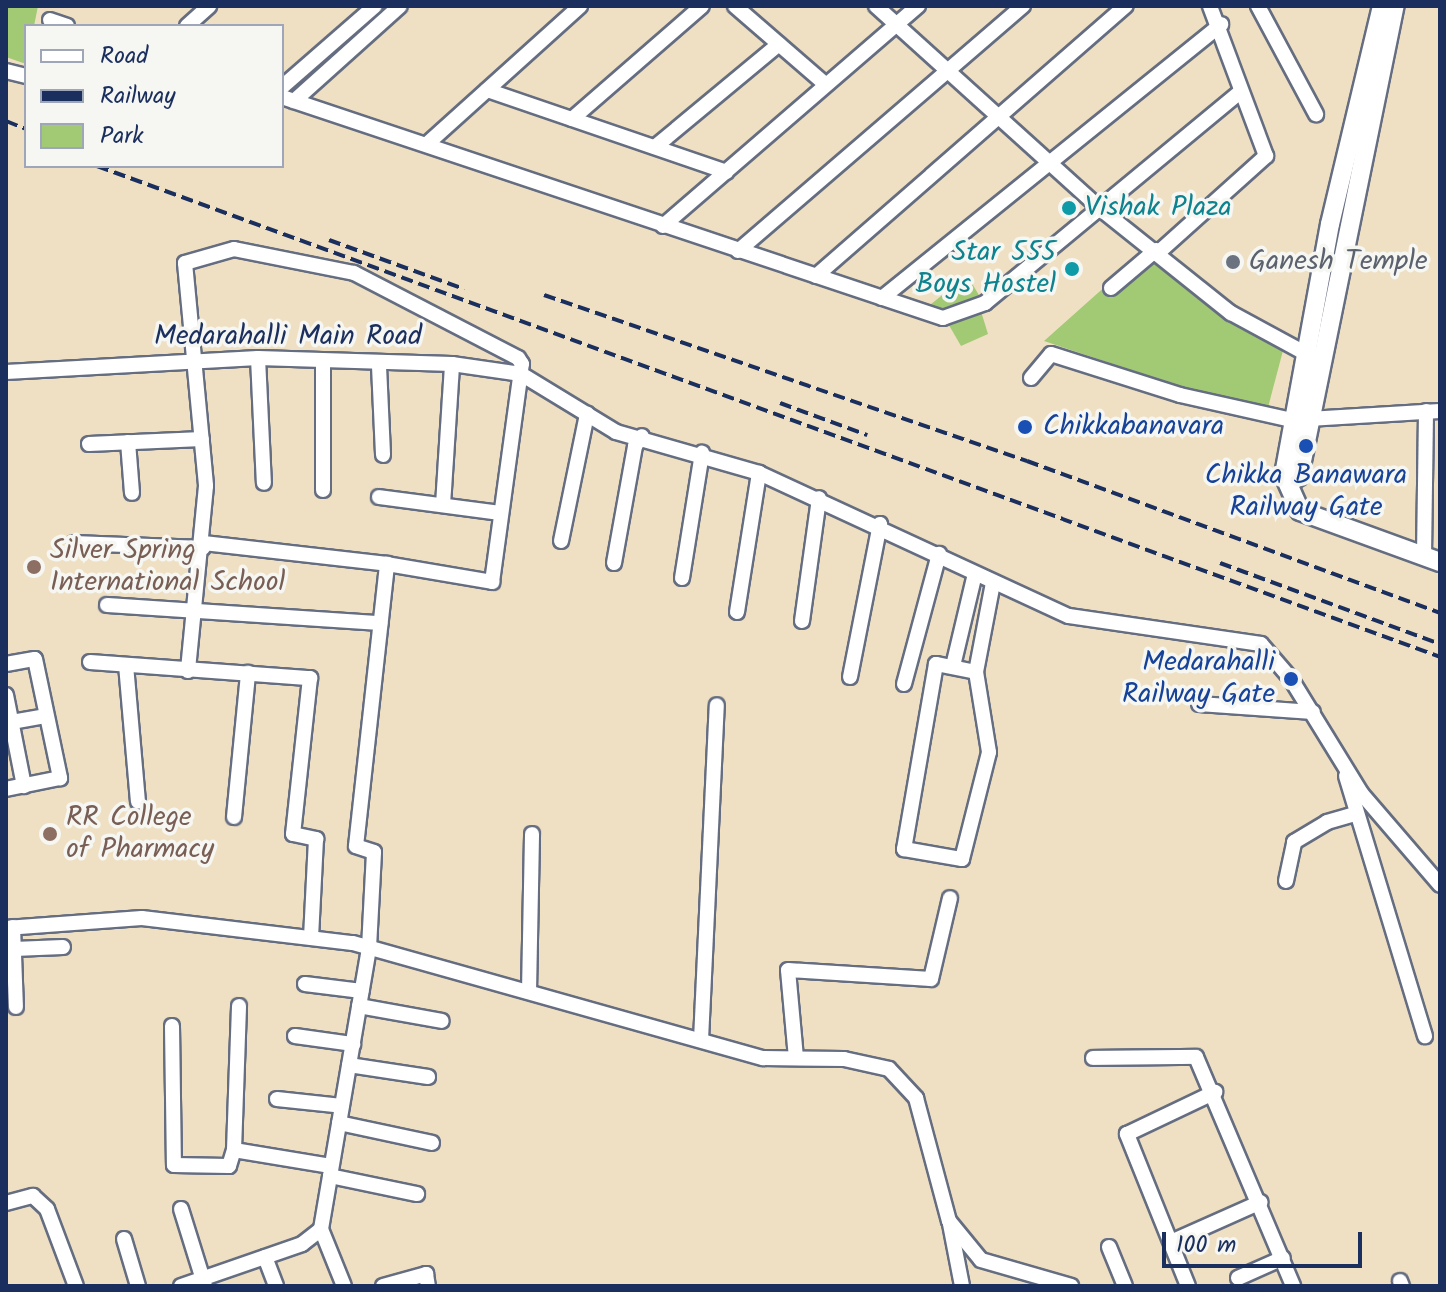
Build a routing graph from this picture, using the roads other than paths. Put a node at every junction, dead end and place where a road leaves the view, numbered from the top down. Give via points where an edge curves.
1 (209, 6) edge
2 (375, 6) edge
3 (400, 6) edge
4 (580, 6) edge
5 (702, 6) edge
6 (735, 6) edge
7 (876, 6) edge
8 (918, 6) edge
9 (1023, 6) edge
10 (1126, 6) edge
11 (1210, 6) edge
12 (1258, 6) edge
13 (1382, 6) edge
14 (1395, 6) edge
15 (50, 20) dead end
16 (61, 24) edge
17 (189, 24) edge
18 (897, 24) junction
19 (1221, 24) junction
20 (779, 44) junction
21 (945, 70) junction
22 (825, 84) junction
23 (284, 85) edge
24 (487, 90) junction
25 (1241, 91) junction
26 (288, 99) edge
27 (1316, 114) dead end
28 (997, 117) junction
29 (572, 119) junction
30 (427, 144) junction
31 (655, 147) junction
32 (1049, 163) junction
33 (726, 172) junction
34 (1103, 211) junction
35 (663, 226) junction
36 (738, 251) junction
37 (1157, 251) junction
38 (816, 276) junction
39 (1111, 288) dead end
40 (882, 298) junction
41 (258, 358) junction
42 (1313, 358) junction
43 (194, 359) junction
44 (323, 363) junction
45 (452, 364) junction
46 (379, 366) junction
47 (6, 372) edge
48 (521, 374) junction
49 (1031, 378) dead end
50 (1433, 411) edge
51 (587, 414) junction
52 (1301, 419) junction
53 (642, 436) junction
54 (202, 439) junction
55 (128, 442) junction
56 (89, 444) dead end
57 (702, 453) junction
58 (383, 455) dead end
59 (759, 473) junction
60 (264, 483) dead end
61 (323, 490) dead end
62 (132, 493) dead end
63 (379, 497) dead end
64 (819, 498) junction
65 (443, 505) junction
66 (501, 513) junction
67 (880, 524) junction
68 (561, 541) dead end
69 (74, 543) dead end
70 (204, 545) junction
71 (939, 554) junction
72 (1432, 559) edge
73 (614, 563) dead end
74 (387, 564) junction
75 (975, 574) junction
76 (682, 578) dead end
77 (993, 583) junction
78 (107, 605) dead end
79 (196, 611) junction
80 (737, 612) dead end
81 (802, 621) dead end
82 (380, 623) junction
83 (90, 662) dead end
84 (6, 664) edge
85 (126, 665) junction
86 (953, 666) junction
87 (188, 670) junction
88 (976, 672) junction
89 (248, 673) junction
90 (850, 677) dead end
91 (904, 684) dead end
92 (6, 695) edge
93 (1199, 704) dead end
94 (717, 705) dead end
95 (1313, 712) junction
96 (46, 716) junction
97 (9, 722) edge
98 (1341, 753) junction
99 (24, 786) junction
100 (6, 789) edge
101 (138, 801) dead end
102 (1355, 814) junction
103 (234, 817) dead end
104 (532, 834) dead end
105 (1286, 881) dead end
106 (1440, 885) edge
107 (950, 898) dead end
108 (9, 927) edge
109 (311, 938) junction
110 (63, 947) dead end
111 (369, 948) junction
112 (14, 949) junction
113 (305, 984) dead end
114 (529, 992) junction
115 (360, 998) junction
116 (239, 1006) dead end
117 (16, 1007) dead end
118 (442, 1021) dead end
119 (172, 1026) dead end
120 (295, 1036) dead end
121 (1425, 1036) dead end
122 (701, 1040) junction
123 (353, 1044) junction
124 (796, 1058) junction
125 (1093, 1058) dead end
126 (349, 1065) junction
127 (428, 1077) dead end
128 (1215, 1092) junction
129 (277, 1099) dead end
130 (342, 1106) junction
131 (339, 1123) junction
132 (432, 1143) dead end
133 (234, 1150) junction
134 (331, 1171) junction
135 (417, 1194) dead end
136 (1261, 1202) junction
137 (6, 1203) edge
138 (181, 1209) dead end
139 (949, 1221) junction
140 (321, 1229) junction
141 (124, 1239) dead end
142 (1171, 1242) junction
143 (1109, 1247) dead end
144 (265, 1257) junction
145 (1283, 1258) junction
146 (1020, 1278) edge
147 (1238, 1278) dead end
148 (204, 1282) edge
149 (76, 1286) edge
150 (138, 1286) edge
151 (181, 1286) edge
152 (276, 1286) edge
153 (344, 1286) edge
154 (383, 1286) edge
155 (428, 1286) edge
156 (962, 1286) edge
157 (1071, 1286) edge
158 (1125, 1286) edge
159 (1188, 1286) edge
160 (1293, 1286) edge

1 - 17 street
2 - 23 street
3 - 26 street
4 - 24 street
5 - 29 street
6 - 20 street
7 - 18 street
8 - 18 street
9 - 21 street
10 - 28 street
11 - 19 street
12 - 27 street
13 - 42 main road
14 - 42 main road
15 - 16 street
18 - 21 street
18 - 22 street
19 - 25 street
19 - 32 street
20 - 22 street
20 - 31 street
21 - 28 street
21 - 36 street
22 - 33 street
24 - 29 street
24 - 30 street
25 - 34 street
25 - 37 street via 1266,156
26 - 30 street
28 - 32 street
28 - 38 street
29 - 31 street
30 - 35 street
31 - 33 street
32 - 34 street
32 - 40 street
33 - 35 street
34 - 37 street
34 - 40 street via 985,303 943,318
35 - 36 street
36 - 38 street
37 - 39 street
37 - 42 street via 1231,313
38 - 40 street
41 - 43 street, Medarahalli Main Road
41 - 44 street, Medarahalli Main Road
41 - 60 street
42 - 52 main road
43 - 47 street, Medarahalli Main Road
43 - 48 street via 185,263 234,249 354,273 518,358
43 - 54 street
44 - 46 street, Medarahalli Main Road
44 - 61 street
45 - 46 street, Medarahalli Main Road
45 - 48 street, Medarahalli Main Road
45 - 65 street
46 - 58 street
48 - 51 street
48 - 66 street
49 - 52 street via 1051,354 1180,395
50 - 52 street
50 - 72 street
51 - 53 street via 616,432
51 - 68 street
52 - 72 main road via 1284,475 1300,511
53 - 57 street
53 - 73 street via 635,446
54 - 55 street
54 - 70 street
55 - 56 street
55 - 62 street
57 - 59 street
57 - 76 street
59 - 64 street
59 - 80 street
63 - 65 street
64 - 67 street
64 - 81 street
65 - 66 street
66 - 74 street via 492,582
67 - 71 street
67 - 90 street
69 - 70 street
70 - 74 street
70 - 79 street
71 - 75 street
71 - 91 street
74 - 82 street
75 - 77 street
75 - 86 street
77 - 88 street
77 - 95 street via 1069,616 1261,644
78 - 79 street
79 - 82 street
79 - 87 street
82 - 111 street via 356,846 374,852
83 - 85 street
84 - 96 street via 35,659
85 - 87 street
85 - 101 street
86 - 88 street
86 - 88 street via 936,664 904,849 962,859 989,752
87 - 89 street
89 - 103 street
89 - 109 street via 310,678 293,834 316,839
92 - 97 street
93 - 95 street
94 - 122 street
95 - 98 street
96 - 97 street
96 - 99 street via 60,778
97 - 99 street
98 - 102 street
98 - 106 street via 1361,793
99 - 100 street
102 - 105 street via 1327,822 1294,842
102 - 121 street
104 - 114 street
107 - 124 street via 931,979 788,970
108 - 109 street via 142,918
108 - 112 street
109 - 111 street
110 - 112 street
111 - 114 street
111 - 115 street
112 - 117 street
113 - 115 street
114 - 122 street
115 - 118 street
115 - 123 street
116 - 133 street
119 - 133 street via 171,1162 229,1166
120 - 123 street
122 - 124 street via 763,1058
123 - 126 street
124 - 139 street via 844,1059 889,1069 916,1098
125 - 128 street via 1196,1057
126 - 127 street
126 - 130 street
128 - 136 street
128 - 142 street via 1127,1134
129 - 130 street
130 - 131 street
131 - 132 street
131 - 134 street
133 - 134 street
134 - 135 street
134 - 140 street
136 - 142 street
136 - 145 street
137 - 149 street via 33,1196 47,1209
138 - 148 street
139 - 146 street via 981,1260
139 - 156 street
140 - 144 street via 302,1244
140 - 153 street
141 - 150 street
142 - 159 street
143 - 158 street
144 - 148 street
144 - 152 street
145 - 147 street
145 - 160 street
146 - 157 street
148 - 151 street
154 - 155 street via 426,1274

